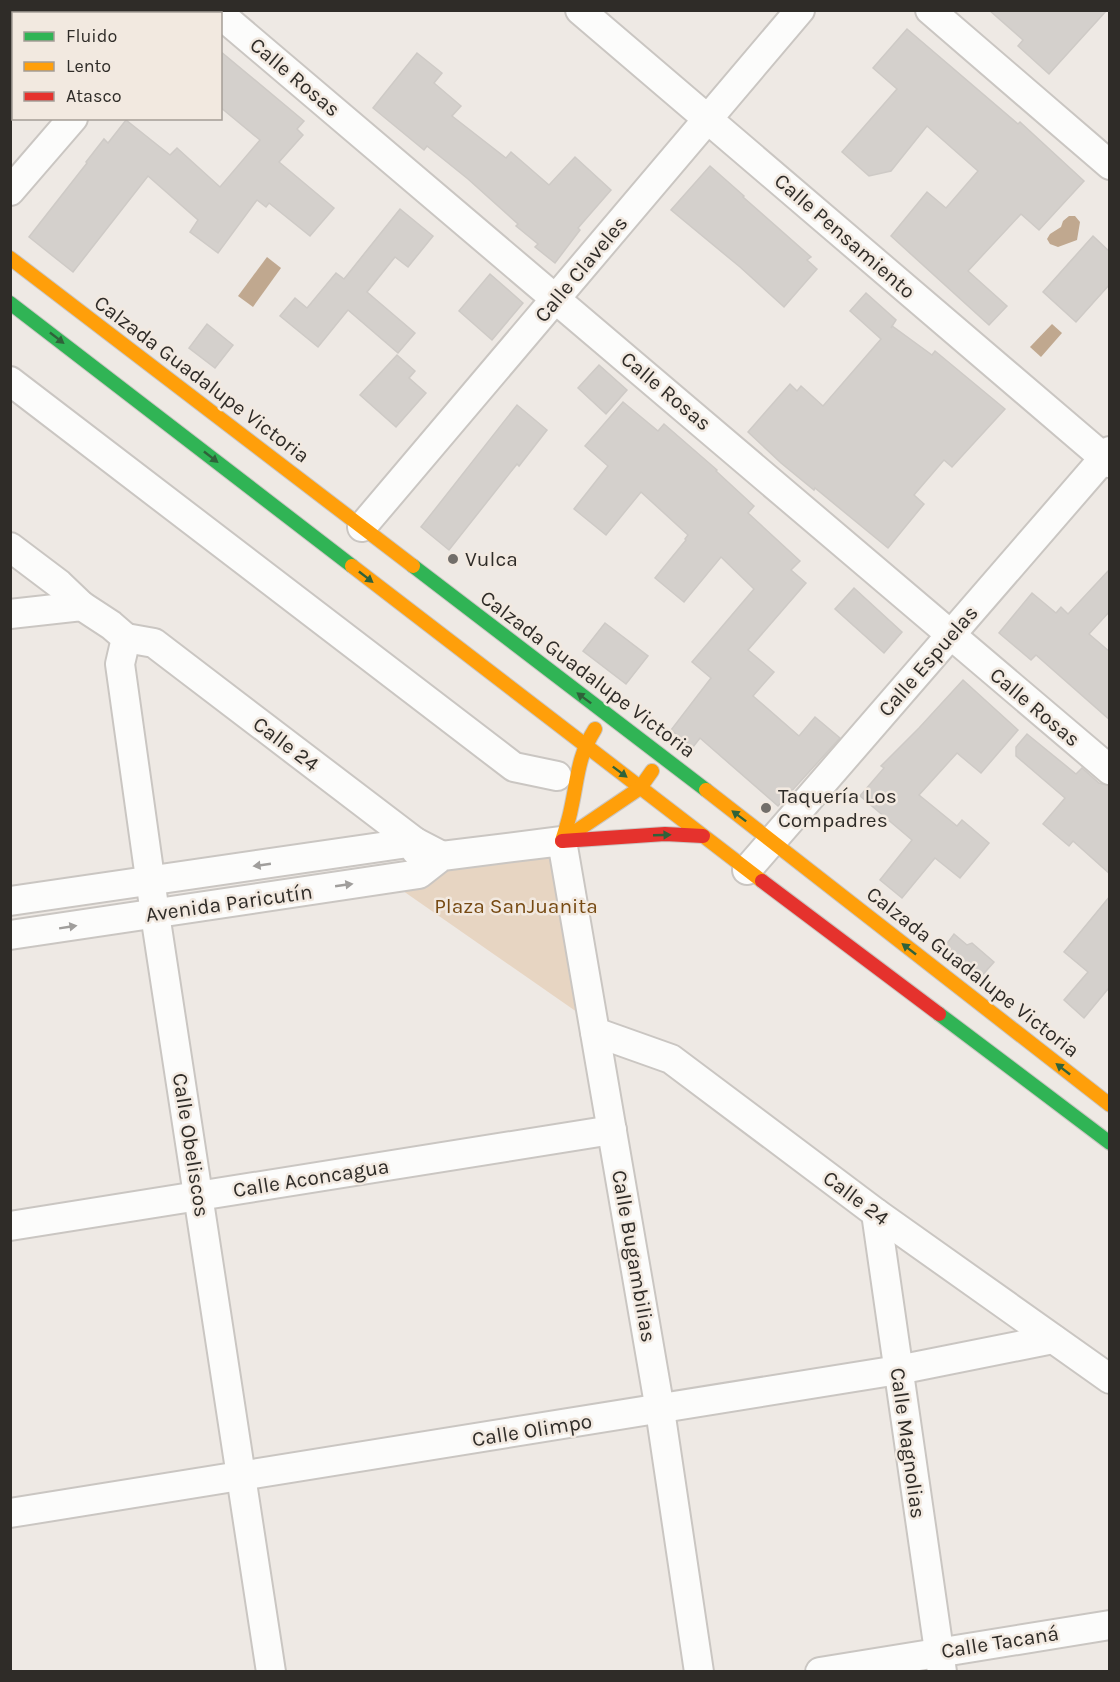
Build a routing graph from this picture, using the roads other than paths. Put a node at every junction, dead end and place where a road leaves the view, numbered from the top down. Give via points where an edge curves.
1 (580, 10) edge
2 (800, 10) edge
3 (930, 10) edge
4 (222, 16) edge
5 (708, 119) junction
6 (71, 120) edge
7 (1110, 165) edge
8 (10, 191) edge
9 (10, 258) edge
10 (556, 298) junction
11 (10, 303) edge
12 (10, 381) edge
13 (1108, 457) edge
14 (362, 527) junction
15 (10, 547) edge
16 (82, 606) junction
17 (10, 614) edge
18 (119, 632) junction
19 (951, 634) junction
20 (605, 714) junction
21 (556, 723) junction
22 (556, 744) dead end
23 (585, 745) junction
24 (662, 757) junction
25 (1110, 770) edge
26 (557, 781) joint
27 (640, 788) junction
28 (703, 836) junction
29 (562, 841) junction
30 (772, 841) junction
31 (415, 842) junction
32 (442, 856) junction
33 (747, 870) junction
34 (419, 874) junction
35 (151, 881) junction
36 (10, 902) edge
37 (155, 914) junction
38 (10, 935) edge
39 (595, 1032) junction
40 (1110, 1105) edge
41 (612, 1130) junction
42 (1110, 1143) edge
43 (199, 1196) junction
44 (876, 1214) junction
45 (10, 1226) edge
46 (1053, 1339) junction
47 (898, 1370) junction
48 (1110, 1379) edge
49 (660, 1410) junction
50 (241, 1476) junction
51 (10, 1513) edge
52 (1110, 1625) edge
53 (940, 1662) edge
54 (271, 1671) edge
55 (699, 1671) edge
56 (820, 1671) edge

1 - 5 street, Calle Pensamiento
2 - 5 street, Calle Claveles
3 - 7 street
4 - 10 street, Calle Rosas
5 - 10 street, Calle Claveles
5 - 13 street, Calle Pensamiento
6 - 8 street
9 - 14 main road, Calzada Guadalupe Victoria
10 - 14 street, Calle Claveles
10 - 19 street, Calle Rosas
11 -> 21 main road
12 - 26 street via 514,767
13 - 19 street, Calle Espuelas
20 -> 14 main road, Calzada Guadalupe Victoria
15 - 16 street
16 - 17 street
16 - 18 street
18 - 31 street, Calle 24 via 154,643
18 - 35 street, Calle Obeliscos via 120,664
19 - 25 street, Calle Rosas
19 - 30 street, Calle Espuelas
20 - 23 main road
20 - 24 main road, Calzada Guadalupe Victoria
21 - 22 main road
21 - 23 main road
23 -> 27 main road
23 - 29 main road
24 - 27 main road
30 -> 24 main road, Calzada Guadalupe Victoria
26 - 29 main road
27 - 28 main road
27 - 29 main road
29 -> 28 main road via 665,834
28 - 33 main road
29 - 32 street
29 - 39 street, Calle Bugambilias
30 - 33 street, Calle Espuelas
40 -> 30 main road, Calzada Guadalupe Victoria
31 - 32 street
31 - 34 street
31 -> 35 street, Avenida Paricutín
32 - 34 street, Avenida Paricutín
33 - 42 main road
37 -> 34 street, Avenida Paricutín
35 - 36 street, Avenida Paricutín
35 - 37 street, Calle Obeliscos
38 -> 37 street, Avenida Paricutín
37 - 43 street, Calle Obeliscos
39 - 41 street, Calle Bugambilias
39 - 44 street, Calle 24 via 671,1059
41 - 43 street, Calle Aconcagua
41 - 49 street, Calle Bugambilias
43 - 45 street, Calle Aconcagua
43 - 50 street, Calle Obeliscos
44 - 46 street, Calle 24
44 - 47 street, Calle Magnolias
46 - 47 street, Calle Olimpo
46 - 48 street, Calle 24
47 - 49 street, Calle Olimpo
47 - 53 street, Calle Magnolias
49 - 50 street, Calle Olimpo
49 - 55 street, Calle Bugambilias
50 - 51 street, Calle Olimpo
50 - 54 street, Calle Obeliscos
52 - 53 street, Calle Tacaná
53 - 56 street, Calle Tacaná

